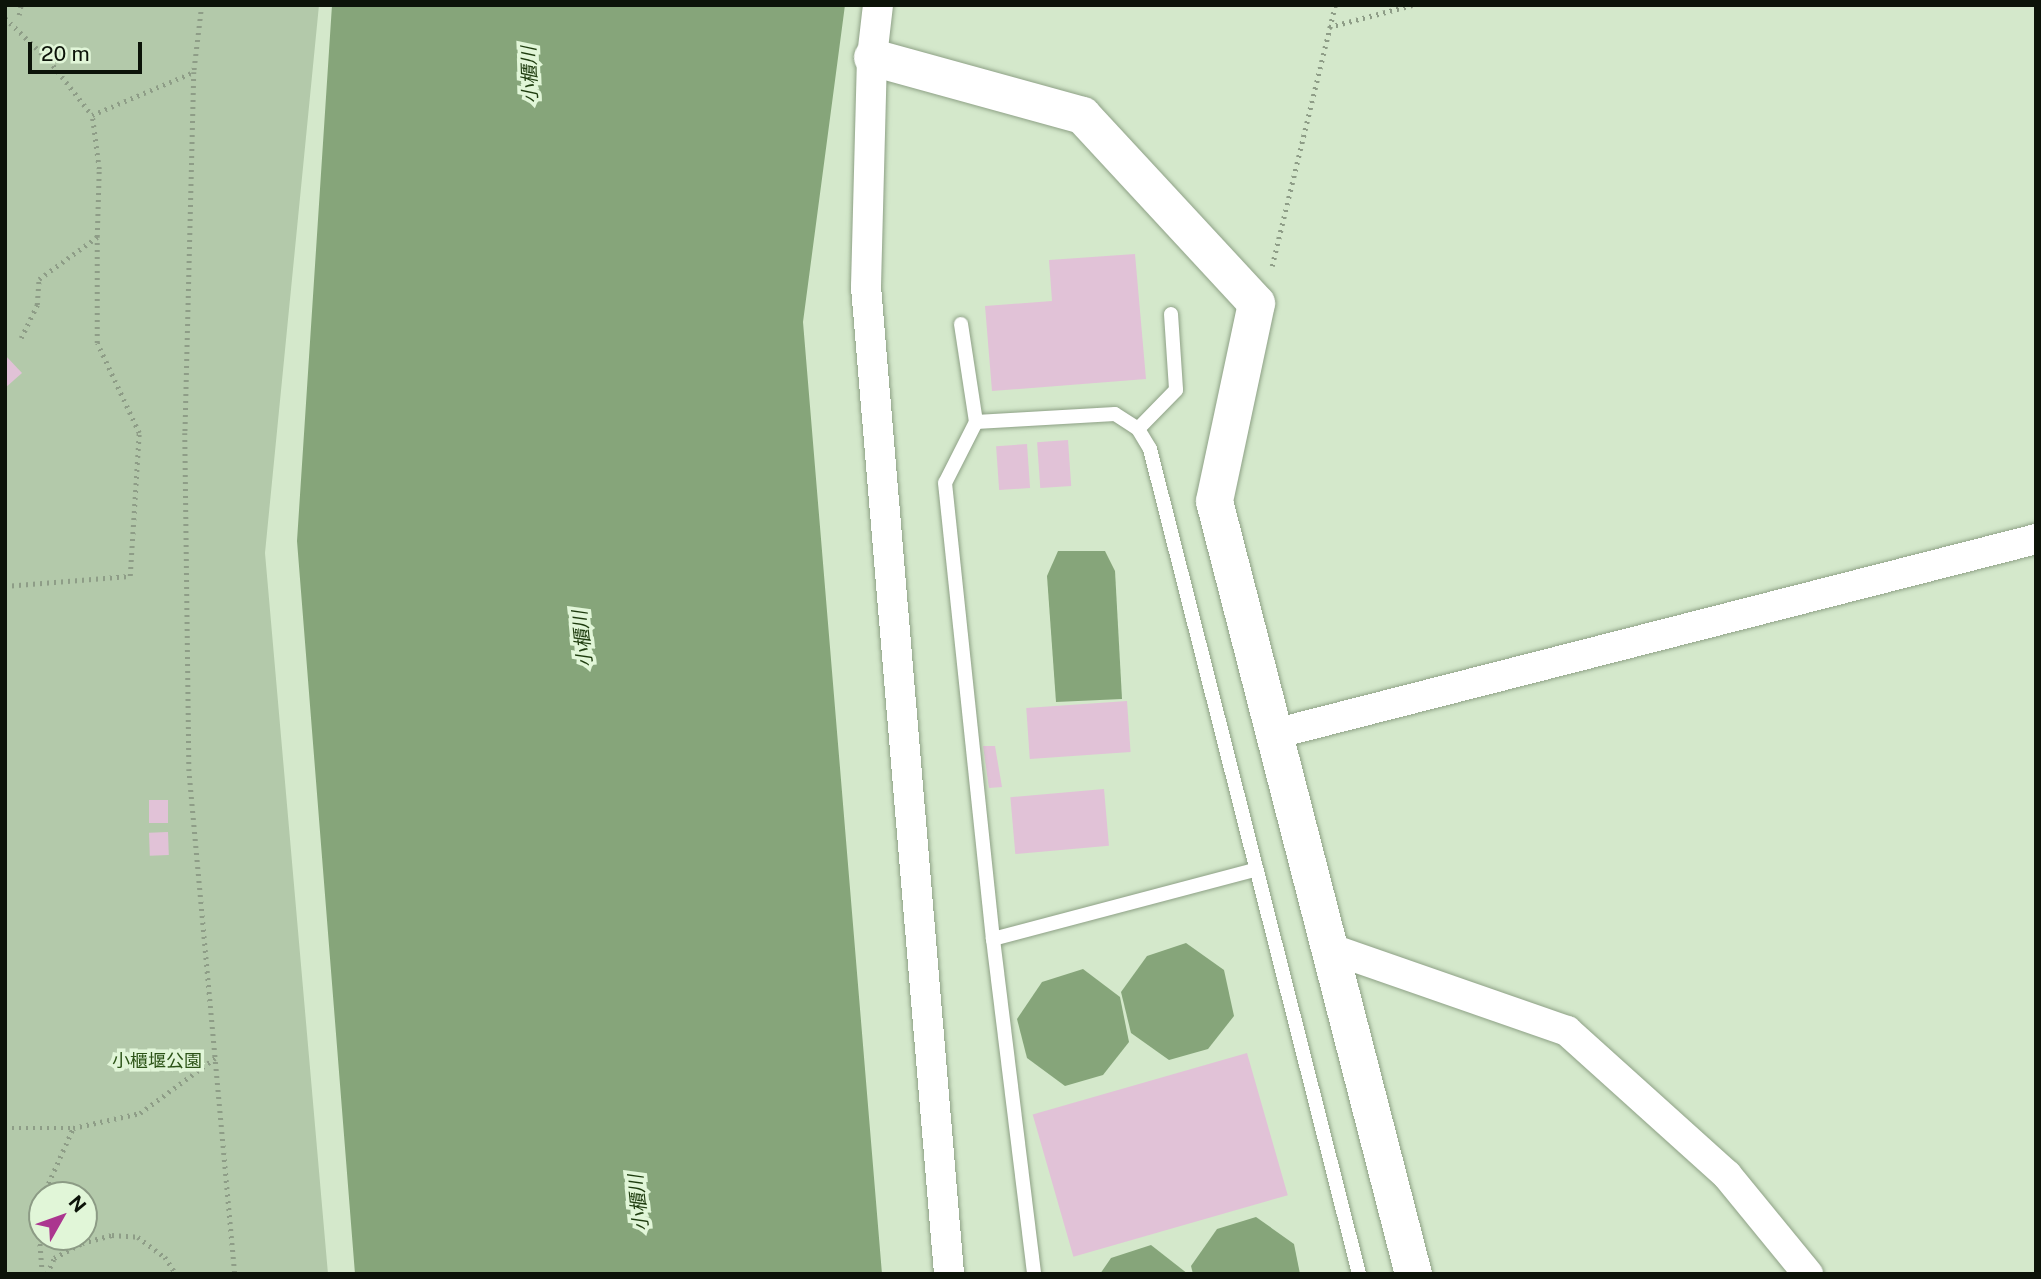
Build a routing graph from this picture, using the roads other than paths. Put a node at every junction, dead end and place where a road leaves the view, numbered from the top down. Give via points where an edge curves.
1 (878, 5) edge
2 (872, 57) junction
3 (1171, 314) dead end
4 (961, 324) dead end
5 (976, 422) junction
6 (1138, 429) junction
7 (2036, 539) edge
8 (1274, 734) junction
9 (1255, 870) junction
10 (993, 939) junction
11 (1329, 948) junction
12 (949, 1274) edge
13 (1034, 1274) edge
14 (1359, 1274) edge
15 (1413, 1274) edge
16 (1808, 1274) edge

1 - 2 street
2 - 8 street via 1082,115 1256,303 1214,501
2 - 12 street via 866,287
3 - 6 lane via 1176,390
4 - 5 lane
5 - 6 lane via 1115,414
5 - 10 lane via 945,483
6 - 9 lane via 1150,449
7 - 8 street
8 - 11 street
9 - 10 lane
9 - 14 lane
10 - 13 lane
11 - 15 street
11 - 16 street via 1567,1031 1727,1175

